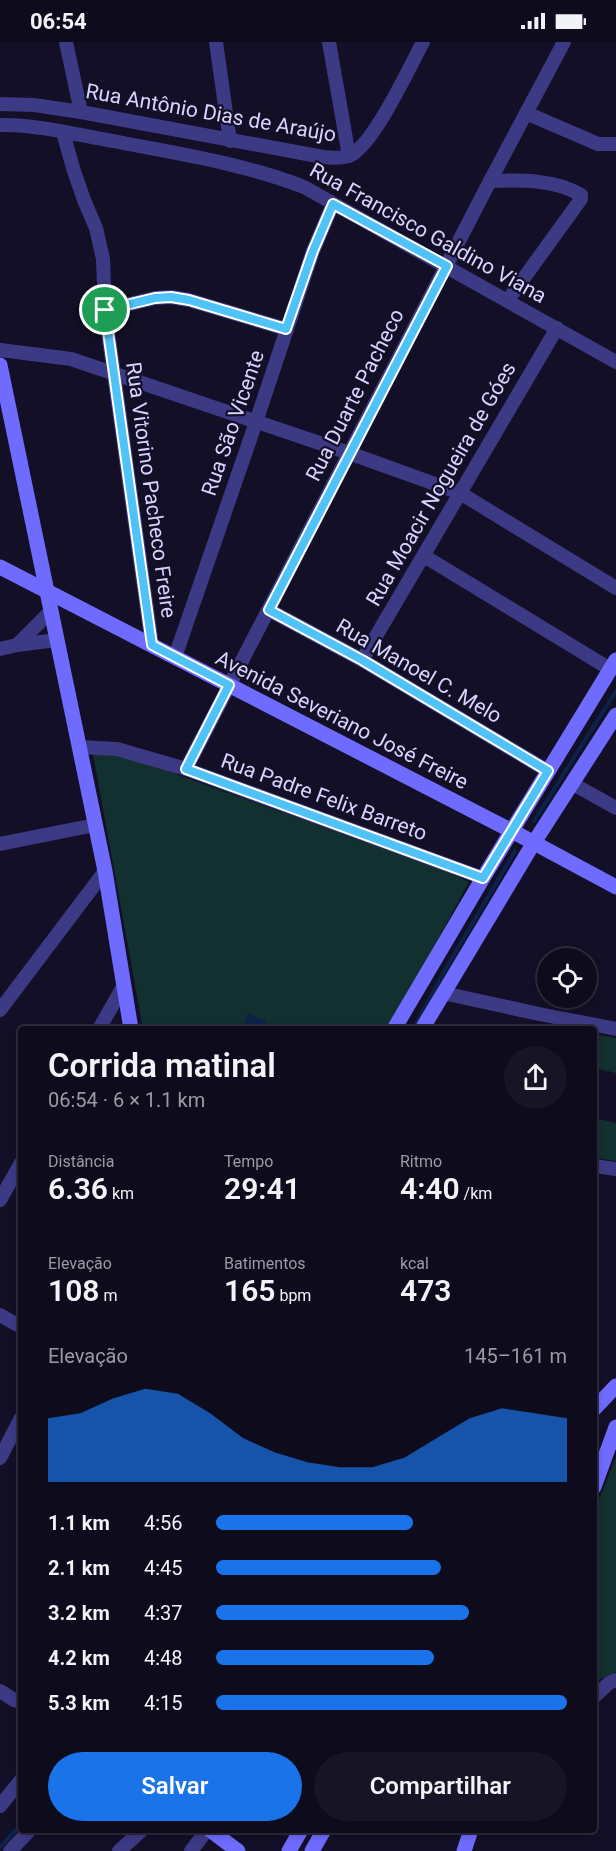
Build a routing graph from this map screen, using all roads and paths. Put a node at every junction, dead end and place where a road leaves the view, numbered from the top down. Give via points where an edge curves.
1 (66, 42) edge
2 (216, 42) edge
3 (329, 42) edge
4 (423, 42) edge
5 (564, 42) edge
6 (0, 104) edge
7 (81, 112) junction
8 (526, 113) junction
9 (0, 124) edge
10 (63, 132) junction
11 (231, 141) junction
12 (616, 144) edge
13 (349, 156) junction
14 (490, 181) junction
15 (333, 204) junction
16 (447, 266) junction
17 (508, 300) junction
18 (105, 310) junction
19 (557, 328) junction
20 (286, 329) junction
21 (0, 350) edge
22 (616, 362) edge
23 (0, 365) edge
24 (113, 372) junction
25 (256, 422) junction
26 (349, 453) junction
27 (460, 493) junction
28 (424, 556) junction
29 (0, 567) edge
30 (616, 588) edge
31 (48, 592) junction
32 (269, 610) junction
33 (51, 611) junction
34 (57, 640) junction
35 (16, 645) junction
36 (152, 645) junction
37 (0, 649) edge
38 (175, 657) junction
39 (362, 660) junction
40 (613, 664) edge
41 (229, 685) junction
42 (616, 715) edge
43 (79, 747) junction
44 (186, 769) junction
45 (548, 771) junction
46 (573, 784) junction
47 (616, 808) edge
48 (95, 825) junction
49 (512, 831) junction
50 (0, 843) edge
51 (533, 844) junction
52 (105, 871) junction
53 (483, 878) junction
54 (616, 887) edge
55 (124, 985) junction
56 (443, 993) junction
57 (0, 1010) edge
58 (539, 1014) junction
59 (101, 1026) edge
60 (131, 1026) edge
61 (396, 1026) edge
62 (424, 1026) edge
63 (537, 1026) edge
64 (616, 1029) edge
65 (597, 1166) edge
66 (18, 1168) edge
67 (616, 1169) edge
68 (0, 1200) edge
69 (0, 1315) edge
70 (18, 1325) edge
71 (616, 1374) edge
72 (616, 1386) edge
73 (597, 1394) edge
74 (597, 1406) edge
75 (18, 1424) edge
76 (616, 1428) edge
77 (0, 1458) edge
78 (597, 1479) edge
79 (616, 1680) edge
80 (0, 1691) edge
81 (597, 1694) edge
82 (18, 1701) edge
83 (18, 1784) edge
84 (0, 1806) edge
85 (27, 1833) edge
86 (139, 1833) edge
87 (206, 1833) edge
88 (212, 1833) edge
89 (299, 1833) edge
90 (322, 1833) edge
91 (470, 1833) edge
92 (10, 1851) edge
93 (119, 1851) edge
94 (191, 1851) edge
95 (238, 1851) edge
96 (289, 1851) edge
97 (312, 1851) edge
98 (464, 1851) edge

1 - 7 street
2 - 11 street
3 - 13 street
4 - 13 street, Rua Antônio Dias de Araújo via 375,128
5 - 8 street, Rua Duarte Pacheco
6 - 7 street, Rua Antônio Dias de Araújo
7 - 11 street, Rua Antônio Dias de Araújo
8 - 12 street via 598,144
8 - 14 street, Rua Duarte Pacheco
9 - 10 street, Rua Francisco Galdino Viana
10 - 15 street, Rua Francisco Galdino Viana via 242,166 304,187
10 - 18 street, Rua Vitorino Pacheco Freire via 96,228 103,258
11 - 13 street, Rua Antônio Dias de Araújo via 323,157
14 - 16 street, Rua Duarte Pacheco
14 - 17 street via 547,183 581,195
15 - 16 street, Rua Francisco Galdino Viana
15 - 20 street, Rua São Vicente
16 - 17 street, Rua Francisco Galdino Viana
16 - 26 street, Rua Duarte Pacheco
17 - 19 street, Rua Francisco Galdino Viana
18 - 20 street via 171,297
18 - 24 street, Rua Vitorino Pacheco Freire
19 - 22 street, Rua Francisco Galdino Viana
19 - 27 street, Rua Moacir Nogueira de Góes
20 - 25 street, Rua São Vicente
21 - 24 street via 71,359
23 - 31 street
24 - 25 street
24 - 36 street, Rua Vitorino Pacheco Freire
25 - 26 street
25 - 38 street, Rua São Vicente
26 - 27 street
26 - 32 street, Rua Duarte Pacheco
27 - 28 street, Rua Moacir Nogueira de Góes
27 - 30 street
28 - 39 street, Rua Moacir Nogueira de Góes
28 - 40 street
29 - 31 street, Avenida Severiano José Freire
31 - 33 street
31 - 36 street, Avenida Severiano José Freire
32 - 39 street, Rua Manoel C. Melo
32 - 41 street, Rua Duarte Pacheco
33 - 34 street
33 - 35 street
34 - 35 street
34 - 43 street
35 - 37 street
36 - 38 street, Avenida Severiano José Freire
38 - 41 street, Avenida Severiano José Freire
39 - 45 street, Rua Manoel C. Melo
40 - 45 street
41 - 44 street, Rua Duarte Pacheco
41 - 49 street, Avenida Severiano José Freire
42 - 46 street
43 - 44 street, Rua Padre Felix Barreto via 117,749
43 - 48 street
44 - 53 street, Rua Padre Felix Barreto
45 - 49 street
46 - 47 street
46 - 51 street
48 - 50 street
48 - 52 street
49 - 51 street, Avenida Severiano José Freire
49 - 53 street
51 - 54 street, Avenida Severiano José Freire
51 - 56 street
52 - 55 street
52 - 57 street
53 - 61 street
55 - 59 street
55 - 60 street
56 - 58 street
56 - 62 street
58 - 63 street
58 - 64 street
65 - 67 street
66 - 68 street
69 - 70 street
71 - 73 street
72 - 74 street
75 - 77 street
76 - 78 street
79 - 81 street
80 - 82 street
83 - 84 street
85 - 92 street
86 - 93 street
87 - 94 street
88 - 95 street
89 - 96 street
90 - 97 street
91 - 98 street

